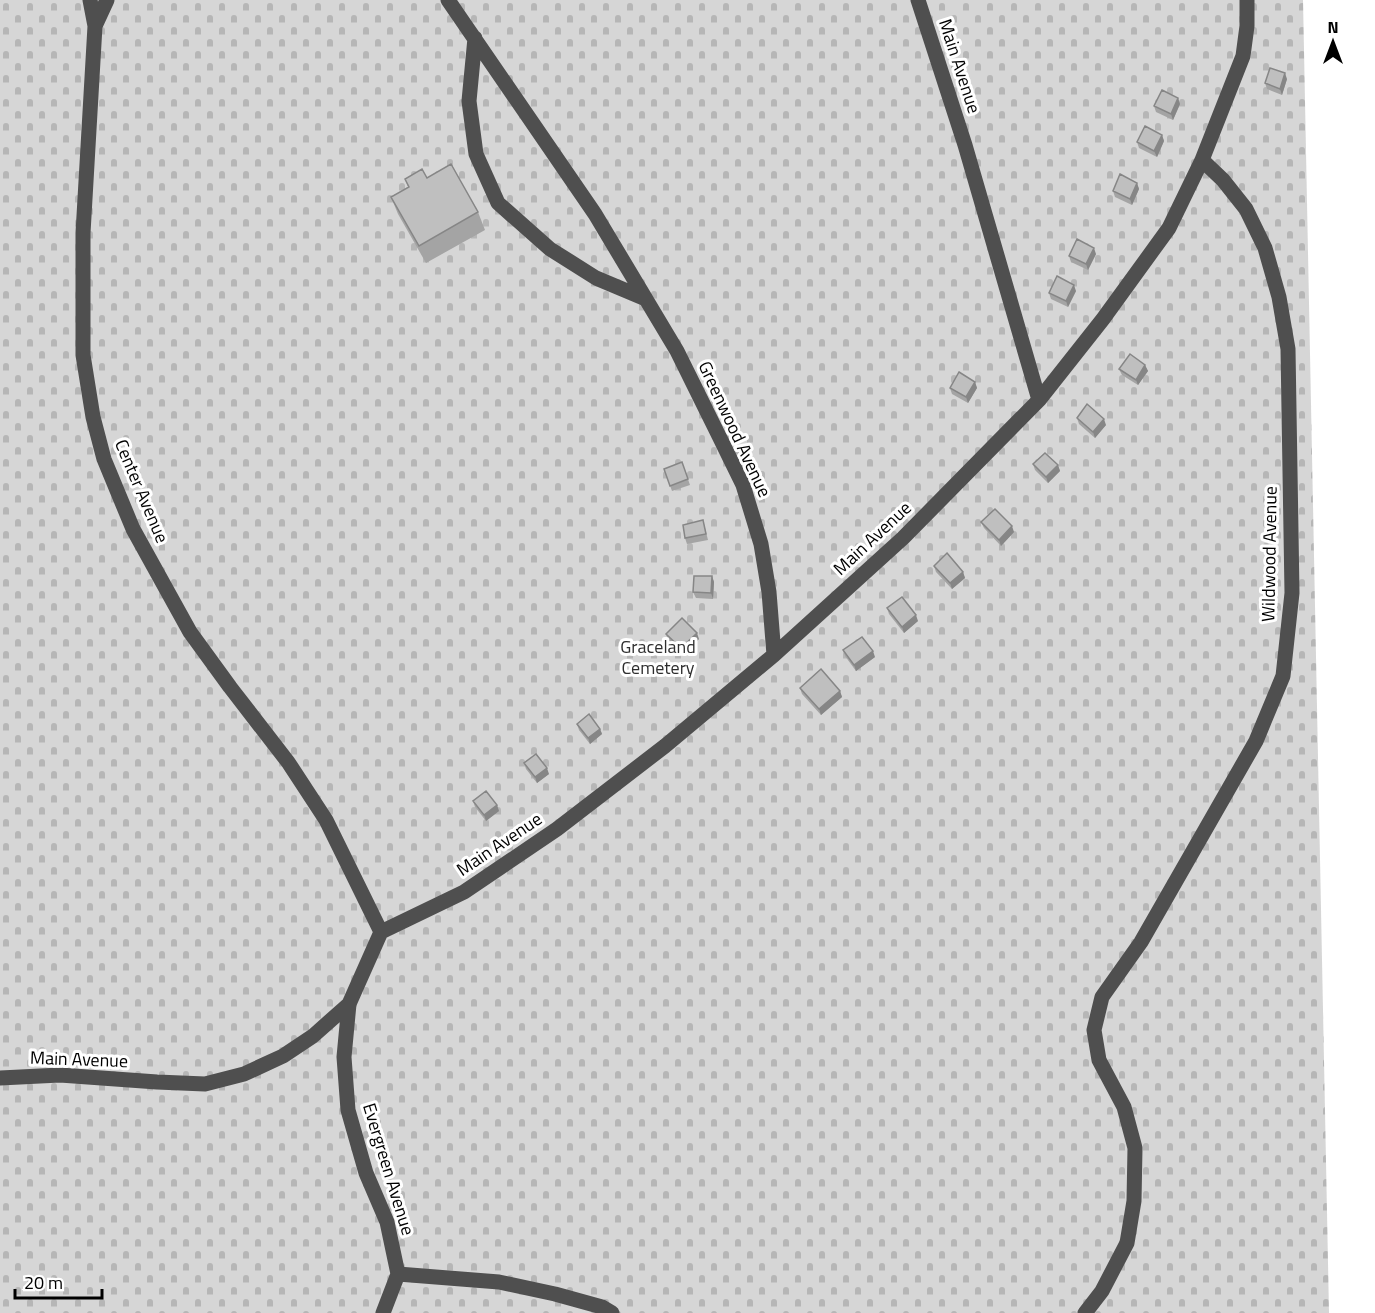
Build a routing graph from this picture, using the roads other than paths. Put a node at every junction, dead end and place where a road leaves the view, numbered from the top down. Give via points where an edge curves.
1 (90, 0) edge
2 (107, 0) edge
3 (448, 0) edge
4 (918, 0) edge
5 (1247, 0) edge
6 (95, 26) junction
7 (475, 38) junction
8 (1202, 160) junction
9 (646, 299) junction
10 (1039, 400) junction
11 (774, 655) junction
12 (381, 932) junction
13 (349, 1004) junction
14 (0, 1078) edge
15 (398, 1274) junction
16 (383, 1313) edge
17 (612, 1313) edge
18 (1085, 1313) edge

1 - 6 lane, Center Avenue
2 - 6 lane
3 - 7 lane, Greenwood Avenue
4 - 10 lane, Main Avenue via 965,145
5 - 8 lane via 1243,56
6 - 12 lane, Center Avenue via 82,233 82,355 104,459 134,529 190,632 288,762 326,820
7 - 9 lane, Greenwood Avenue via 595,214
7 - 9 lane via 470,101 476,154 498,203 550,249 596,278
8 - 10 lane via 1169,228
8 - 18 lane, Wildwood Avenue via 1246,209 1265,248 1279,297 1288,349 1292,593 1283,676 1256,741 1141,942 1102,997 1094,1030 1100,1060 1124,1107 1135,1148 1134,1201 1127,1243 1102,1291
9 - 11 lane, Greenwood Avenue via 677,351 743,485 761,544
10 - 11 lane, Main Avenue via 903,538
11 - 12 lane, Main Avenue via 556,829 464,892
12 - 13 lane, Evergreen Avenue
13 - 14 lane, Main Avenue via 283,1056 244,1074 205,1084 60,1075
13 - 15 lane, Evergreen Avenue via 344,1057 348,1110 366,1173 387,1222
15 - 16 lane
15 - 17 lane via 499,1282 555,1294

